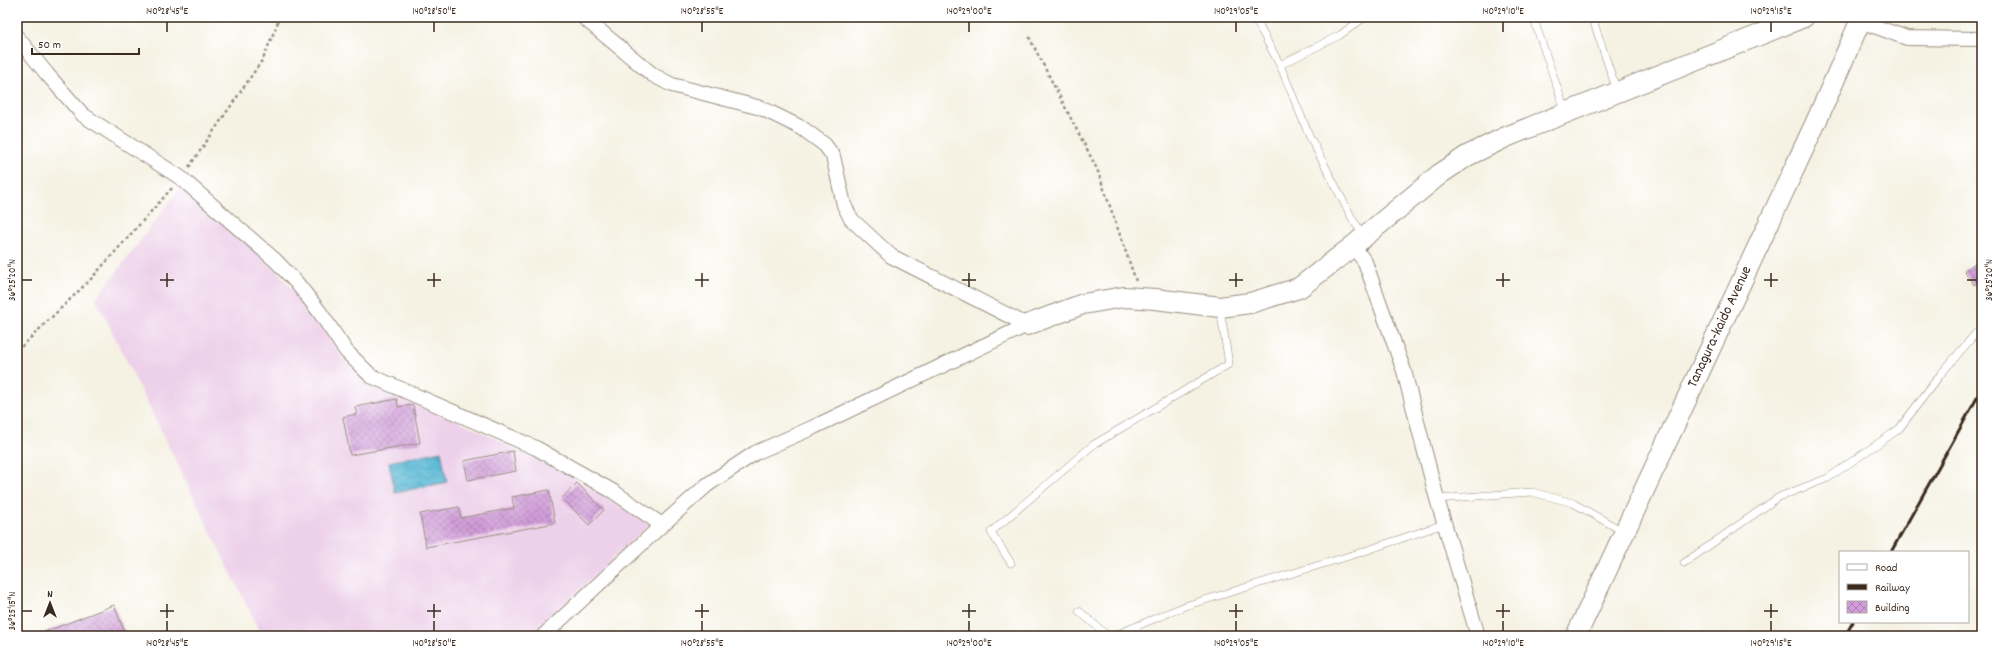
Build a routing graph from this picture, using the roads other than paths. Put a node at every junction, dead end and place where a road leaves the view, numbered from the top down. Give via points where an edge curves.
1 (583, 17) edge
2 (1254, 17) edge
3 (1365, 17) edge
4 (1532, 17) edge
5 (1592, 17) edge
6 (1804, 17) edge
7 (1861, 19) edge
8 (17, 37) edge
9 (1982, 38) edge
10 (1280, 65) junction
11 (1617, 93) junction
12 (1566, 113) junction
13 (1359, 241) junction
14 (1220, 307) junction
15 (1027, 325) junction
16 (1982, 326) edge
17 (1437, 499) junction
18 (662, 524) junction
19 (1444, 524) junction
20 (1626, 533) junction
21 (1011, 563) dead end
22 (1684, 563) dead end
23 (1080, 611) dead end
24 (543, 636) edge
25 (1108, 636) edge
26 (1113, 636) edge
27 (1478, 636) edge
28 (1576, 636) edge

1 - 15 street via 653,75 672,85 761,108 802,128 825,145 833,156 844,205 851,219 891,256
2 - 10 lane
3 - 10 lane via 1340,35
4 - 12 lane
5 - 11 lane
6 - 11 street
7 - 9 street via 1907,38
7 - 20 street, Tanagura-kaido Avenue
8 - 18 street via 83,115 181,178 244,232 296,282 346,351 371,376 536,448 614,492
10 - 13 lane via 1309,135 1353,220
11 - 12 street
12 - 13 street via 1467,156 1440,174
13 - 14 street via 1299,288 1250,303
13 - 17 street via 1404,371
14 - 15 street via 1124,297 1083,304
14 - 21 lane via 1229,364 1093,445 991,532
15 - 18 street via 755,453 708,485
16 - 22 lane via 1899,429 1828,478 1779,497
17 - 19 street
17 - 20 lane via 1532,492 1573,503
18 - 24 street
19 - 26 lane via 1360,553 1184,606
19 - 27 street
20 - 28 street, Tanagura-kaido Avenue
23 - 25 lane

